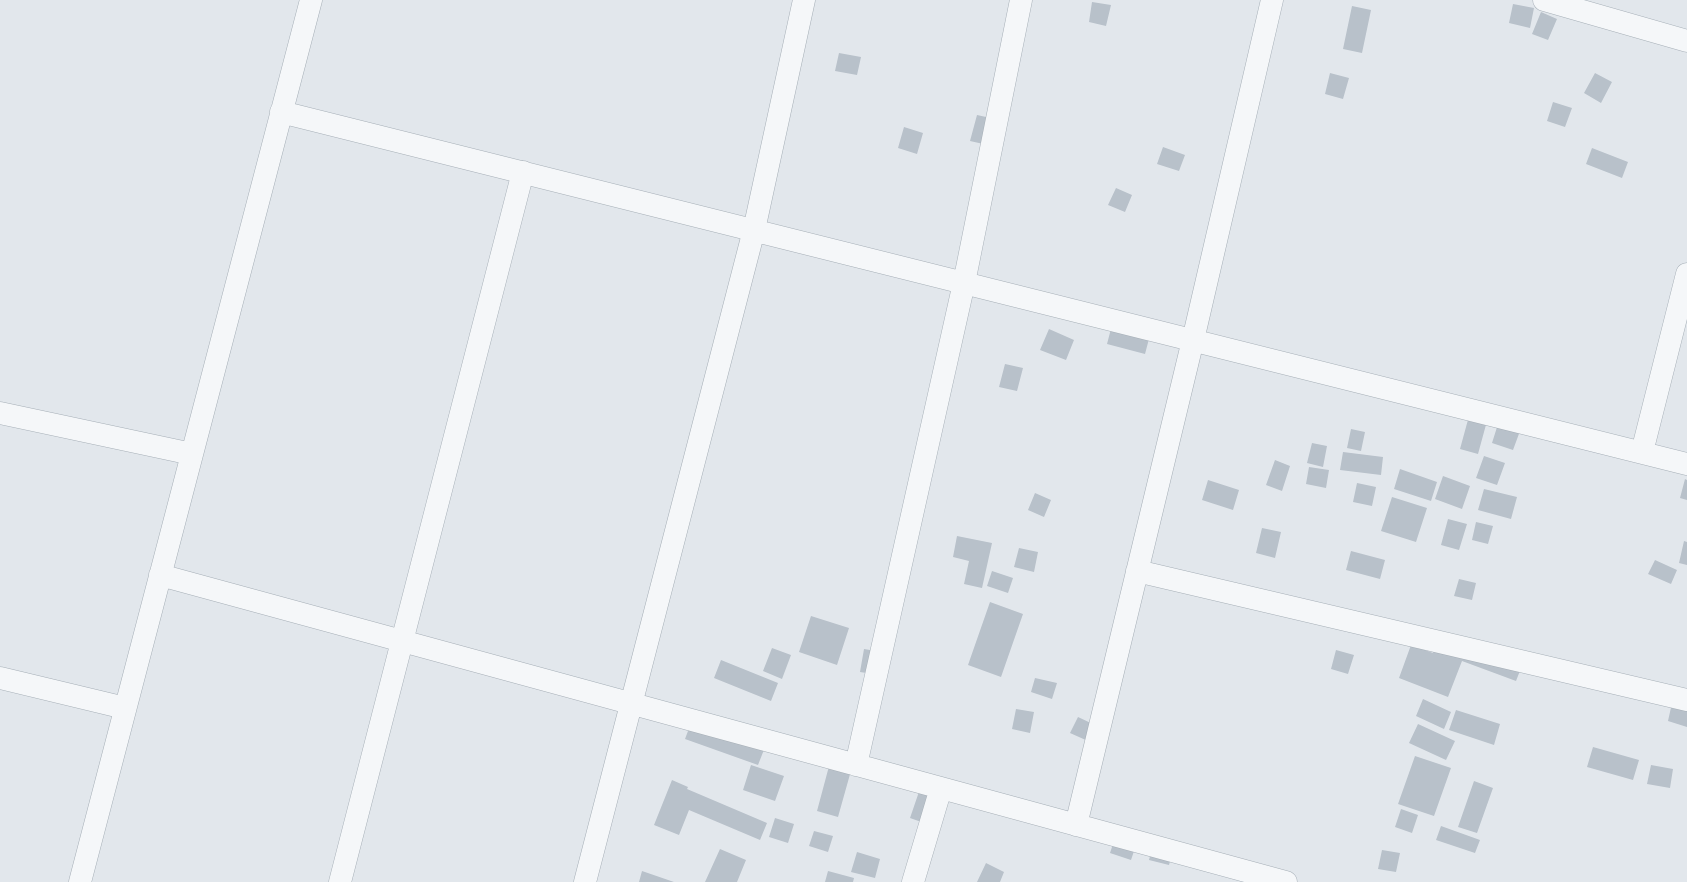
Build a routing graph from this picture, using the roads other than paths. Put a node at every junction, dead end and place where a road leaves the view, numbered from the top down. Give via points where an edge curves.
1 (310, 0) edge
2 (804, 0) edge
3 (1021, 0) edge
4 (1272, 0) edge
5 (1544, 0) edge
6 (1687, 42) edge
7 (281, 112) junction
8 (523, 172) junction
9 (754, 230) junction
10 (1687, 274) edge
11 (964, 283) junction
12 (1193, 340) junction
13 (0, 412) edge
14 (1642, 452) junction
15 (192, 454) junction
16 (1687, 464) edge
17 (1137, 571) junction
18 (160, 575) junction
19 (402, 641) junction
20 (0, 678) edge
21 (1687, 700) edge
22 (632, 703) junction
23 (125, 708) junction
24 (856, 765) junction
25 (941, 788) junction
26 (1076, 825) junction
27 (1249, 877) edge
28 (80, 882) edge
29 (340, 882) edge
30 (585, 882) edge
31 (913, 882) edge
32 (1286, 882) edge

1 - 7 street
2 - 9 street
3 - 11 street
4 - 12 street
5 - 6 street
7 - 8 street
7 - 15 street
8 - 9 street
8 - 19 street
9 - 11 street
9 - 22 street
10 - 14 street
11 - 12 street
11 - 24 street
12 - 14 street
12 - 17 street
13 - 15 street
14 - 16 street
15 - 18 street
17 - 21 street
17 - 26 street
18 - 19 street
18 - 23 street
19 - 22 street
19 - 29 street
20 - 23 street
22 - 24 street
22 - 30 street
23 - 28 street
24 - 25 street
25 - 26 street
25 - 31 street
26 - 27 street
27 - 32 street

